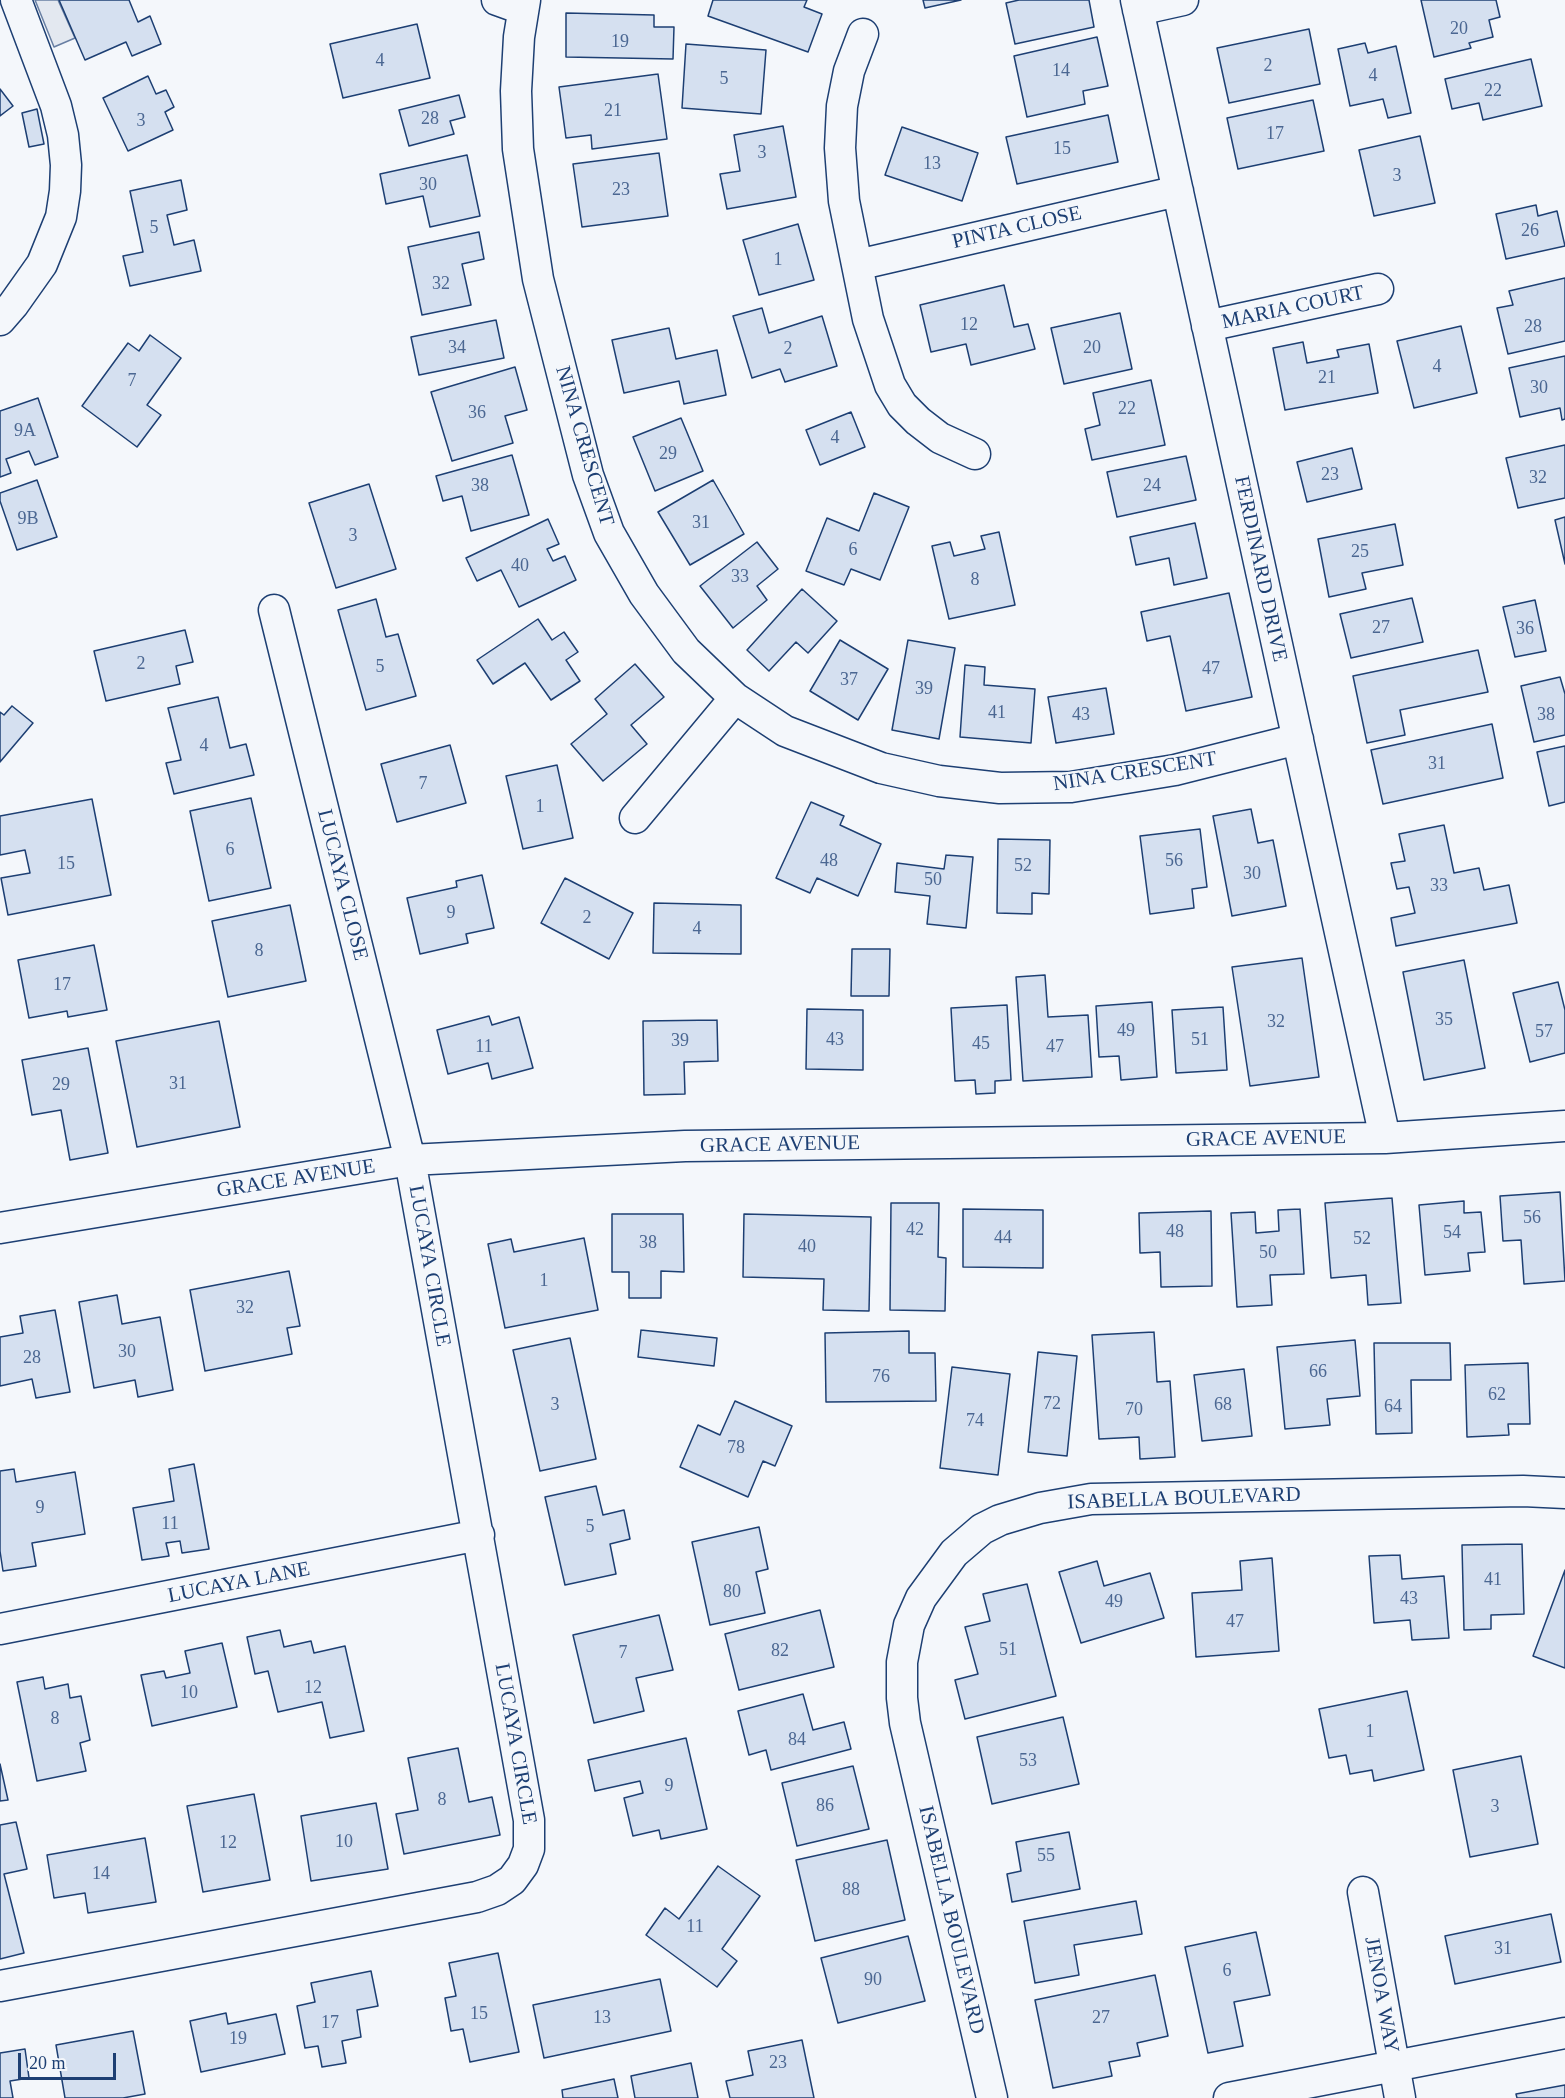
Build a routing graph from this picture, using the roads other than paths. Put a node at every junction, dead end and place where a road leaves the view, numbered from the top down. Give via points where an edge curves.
1 (16, 0) edge
2 (1183, 0) edge
3 (515, 3) edge
4 (1137, 5) edge
5 (863, 34) dead end
6 (1178, 191) junction
7 (856, 265) junction
8 (1378, 289) dead end
9 (0, 320) edge
10 (1207, 326) junction
11 (975, 454) dead end
12 (274, 610) dead end
13 (735, 698) junction
14 (1298, 739) junction
15 (635, 818) dead end
16 (1565, 1126) edge
17 (1385, 1138) junction
18 (410, 1160) junction
19 (0, 1228) edge
20 (1565, 1493) edge
21 (479, 1535) junction
22 (0, 1629) edge
23 (1363, 1892) dead end
24 (0, 1986) edge
25 (1565, 2033) edge
26 (1394, 2066) junction
27 (992, 2098) edge
28 (1228, 2098) edge
29 (1400, 2098) edge

1 - 9 street via 56,106 63,135 65,191 61,217 42,264
2 - 4 street
3 - 13 street, NINA CRESCENT via 518,149 538,279 588,475 609,534 644,594 686,651
4 - 6 street, FERDINARD DRIVE
5 - 7 street via 849,71 840,137 844,201
6 - 7 street, PINTA CLOSE
6 - 10 street, FERDINARD DRIVE
7 - 11 street via 877,350 902,405 940,438
8 - 10 street, MARIA COURT
10 - 14 street, FERDINARD DRIVE
12 - 18 street, LUCAYA CLOSE
13 - 14 street, NINA CRESCENT via 785,731 881,768 939,781 1000,788 1071,787 1175,770
13 - 15 street
14 - 17 street, FERDINARD DRIVE
16 - 17 street, GRACE AVENUE
17 - 18 street, GRACE AVENUE via 685,1146
18 - 19 street, GRACE AVENUE
18 - 21 street, LUCAYA CIRCLE
20 - 27 street, ISABELLA BOULEVARD via 1091,1498 1000,1520 966,1540 921,1598 909,1625 902,1662 902,1698
21 - 22 street, LUCAYA LANE
21 - 24 street, LUCAYA CIRCLE via 529,1820 529,1849 512,1880 477,1897
23 - 26 street, JENOA WAY
25 - 26 street
26 - 28 street
26 - 29 street, JENOA WAY

